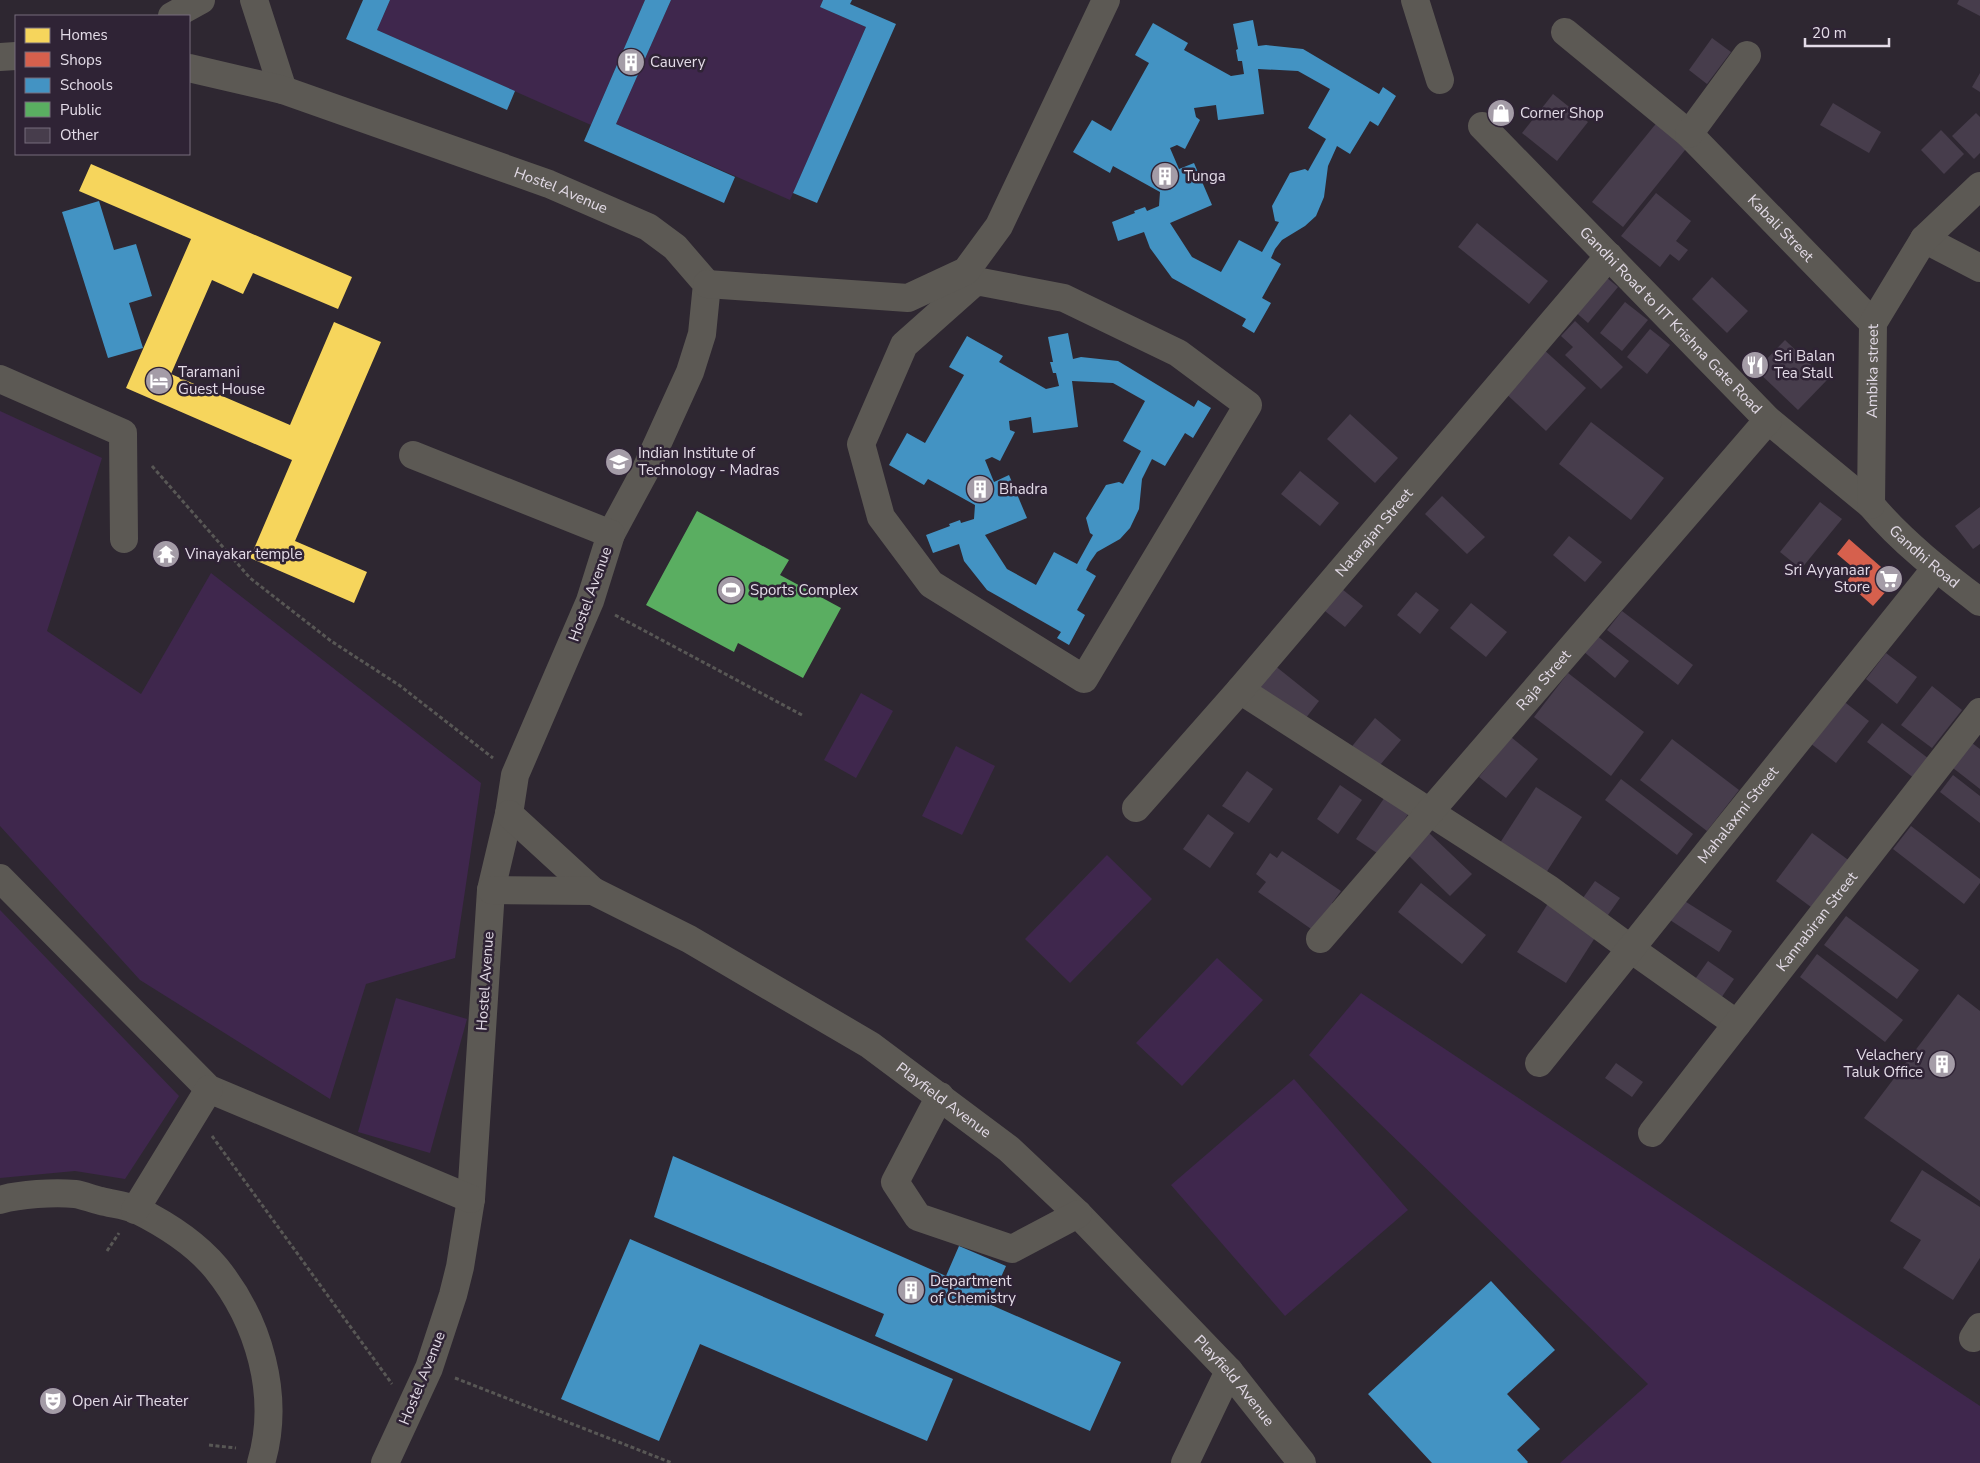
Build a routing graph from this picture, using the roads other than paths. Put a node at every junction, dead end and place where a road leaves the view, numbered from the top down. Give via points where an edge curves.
1 (201, 0) edge
2 (254, 0) edge
3 (1106, 0) edge
4 (1415, 0) edge
5 (174, 15) edge
6 (1565, 32) dead end
7 (1747, 55) dead end
8 (15, 56) edge
9 (0, 57) edge
10 (190, 68) edge
11 (1440, 80) dead end
12 (283, 90) junction
13 (1482, 126) dead end
14 (1689, 134) junction
15 (1980, 186) edge
16 (1924, 239) junction
17 (1609, 256) junction
18 (1980, 268) edge
19 (971, 276) junction
20 (707, 284) junction
21 (1873, 323) junction
22 (0, 379) edge
23 (1768, 420) junction
24 (413, 455) dead end
25 (1871, 505) junction
26 (611, 534) junction
27 (124, 539) dead end
28 (1936, 568) junction
29 (1980, 602) edge
30 (1240, 690) junction
31 (1980, 712) edge
32 (1136, 808) dead end
33 (1430, 812) junction
34 (509, 814) junction
35 (0, 878) edge
36 (491, 890) junction
37 (594, 890) junction
38 (1320, 939) dead end
39 (1630, 949) junction
40 (1737, 1024) junction
41 (1538, 1063) dead end
42 (209, 1089) junction
43 (940, 1096) junction
44 (1652, 1133) dead end
45 (471, 1199) junction
46 (0, 1200) edge
47 (136, 1210) junction
48 (1078, 1214) junction
49 (1229, 1371) junction
50 (262, 1463) edge
51 (385, 1463) edge
52 (1185, 1463) edge
53 (1302, 1463) edge

1 - 5 street
2 - 12 street
3 - 19 street via 999,226
4 - 11 street
6 - 14 street, Kabali Street
7 - 14 street
8 - 9 street
10 - 12 street, Hostel Avenue
12 - 20 street, Hostel Avenue via 550,184 648,226 675,247
13 - 17 street, Gandhi Road to IIT Krishna Gate Road
14 - 21 street, Kabali Street
15 - 16 street, Ambika street
16 - 18 street
16 - 21 street, Ambika street
17 - 23 street, Gandhi Road to IIT Krishna Gate Road
17 - 30 street, Natarajan Street
19 - 19 street via 904,345 861,444 881,517 931,584 1084,679 1248,405 1178,353 1064,298
19 - 20 street via 908,298
20 - 26 street, Hostel Avenue via 702,334 690,372 645,471
21 - 25 street, Ambika street
22 - 27 street via 123,434
23 - 25 street, Gandhi Road to IIT Krishna Gate Road
23 - 33 street, Raja Street
24 - 26 street
25 - 28 street, Gandhi Road
26 - 34 street, Hostel Avenue via 590,601 515,775
28 - 29 street, Gandhi Road
28 - 39 street, Mahalaxmi Street
30 - 32 street, Natarajan Street
30 - 33 street
31 - 40 street, Kannabiran Street
33 - 38 street, Raja Street
33 - 39 street via 1549,889
34 - 36 street, Hostel Avenue
34 - 37 street
35 - 42 street
36 - 37 street, Playfield Avenue
36 - 45 street, Hostel Avenue
37 - 43 street, Playfield Avenue via 689,939 870,1045
39 - 40 street
39 - 41 street, Mahalaxmi Street
40 - 44 street, Kannabiran Street
42 - 45 street
42 - 47 street
43 - 48 street, Playfield Avenue via 1009,1149
43 - 48 street via 895,1182 918,1217 1012,1249
45 - 51 street, Hostel Avenue via 453,1295 429,1368
46 - 47 street via 14,1196 75,1194
47 - 50 street via 179,1234 215,1267 244,1308 262,1354 269,1403
48 - 49 street, Playfield Avenue
49 - 52 street
49 - 53 street, Playfield Avenue

